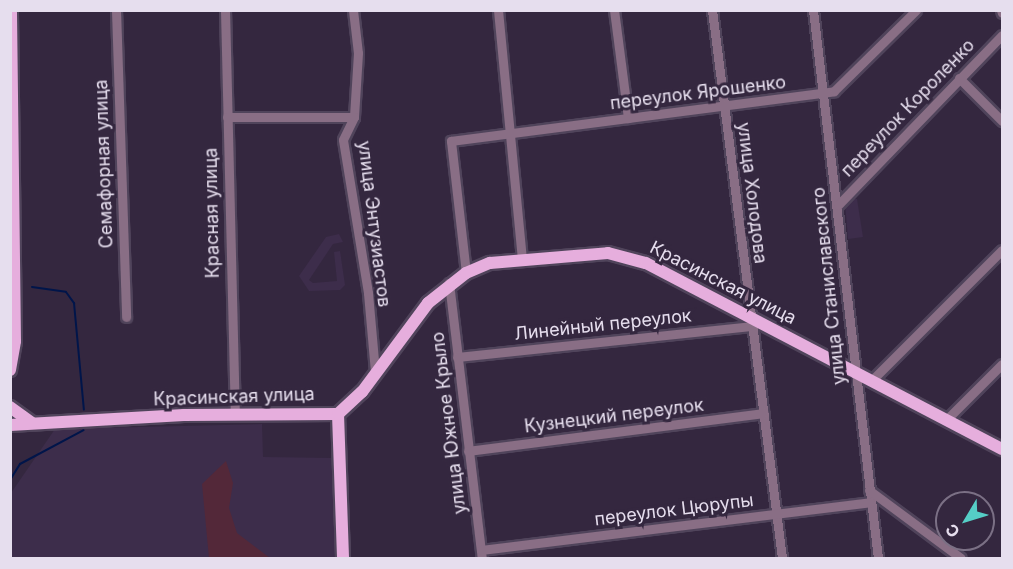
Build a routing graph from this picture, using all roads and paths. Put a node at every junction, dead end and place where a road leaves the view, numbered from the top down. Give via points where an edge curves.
1 (11, 10) edge
2 (116, 10) edge
3 (225, 10) edge
4 (353, 10) edge
5 (498, 10) edge
6 (614, 10) edge
7 (712, 10) edge
8 (813, 10) edge
9 (915, 10) edge
10 (1002, 35) edge
11 (12, 61) edge
12 (959, 78) junction
13 (824, 94) junction
14 (724, 106) junction
15 (226, 117) junction
16 (354, 117) junction
17 (628, 118) junction
18 (1002, 121) edge
19 (12, 122) edge
20 (512, 134) junction
21 (13, 187) edge
22 (838, 205) junction
23 (1002, 250) edge
24 (522, 261) junction
25 (466, 273) junction
26 (449, 283) junction
27 (126, 317) dead end
28 (753, 322) junction
29 (13, 352) edge
30 (457, 357) junction
31 (1002, 364) edge
32 (853, 368) junction
33 (10, 370) edge
34 (375, 371) junction
35 (873, 379) junction
36 (10, 407) edge
37 (764, 413) junction
38 (235, 414) junction
39 (338, 414) junction
40 (948, 418) junction
41 (36, 424) junction
42 (10, 425) edge
43 (1002, 448) edge
44 (468, 451) junction
45 (869, 490) junction
46 (870, 502) junction
47 (776, 514) junction
48 (481, 554) edge
49 (343, 558) edge
50 (782, 558) edge
51 (878, 558) edge
52 (961, 558) edge

1 - 11 main road
2 - 27 street, Семафорная улица
3 - 15 street, Красная улица
4 - 16 street, улица Энтузиастов via 357,53
5 - 20 street
6 - 17 street
7 - 14 street, улица Холодова
8 - 13 street, улица Станиславского
9 - 13 street, переулок Ярошенко via 834,91
10 - 12 street, переулок Короленко
11 - 19 main road
12 - 18 street
12 - 22 street, переулок Короленко
13 - 14 street, переулок Ярошенко
13 - 22 street, улица Станиславского
14 - 17 street, переулок Ярошенко
14 - 28 street, улица Холодова
15 - 16 street
15 - 38 street, Красная улица
16 - 34 street, улица Энтузиастов via 343,140 368,293
17 - 20 street, переулок Ярошенко
19 - 21 main road
20 - 24 street
20 - 25 street, переулок Ярошенко via 451,141
21 - 29 main road
22 - 32 street, улица Станиславского
23 - 35 street
24 - 25 main road, Красинская улица via 490,263
24 - 28 main road, Красинская улица via 608,253 632,257
25 - 26 main road, Красинская улица
26 - 30 street, улица Южное Крыло
26 - 34 main road, Красинская улица via 428,303
28 - 30 street, Линейный переулок
28 - 32 main road, Красинская улица
28 - 37 street, улица Холодова
29 - 33 main road
30 - 44 street, улица Южное Крыло
31 - 40 street
32 - 35 main road, Красинская улица
32 - 45 street, улица Станиславского
34 - 39 main road, Красинская улица via 362,392
35 - 40 main road, Красинская улица
36 - 41 main road via 21,418
37 - 44 street, Кузнецкий переулок
37 - 47 street, улица Холодова
38 - 39 main road, Красинская улица
38 - 41 main road, Красинская улица
39 - 49 main road
40 - 43 main road, Красинская улица
41 - 42 main road, Красинская улица
44 - 48 street, улица Южное Крыло
45 - 46 street, улица Станиславского
45 - 52 street
46 - 47 street, переулок Цюрупы
46 - 51 street, улица Станиславского
47 - 48 street, переулок Цюрупы
47 - 50 street, улица Холодова

